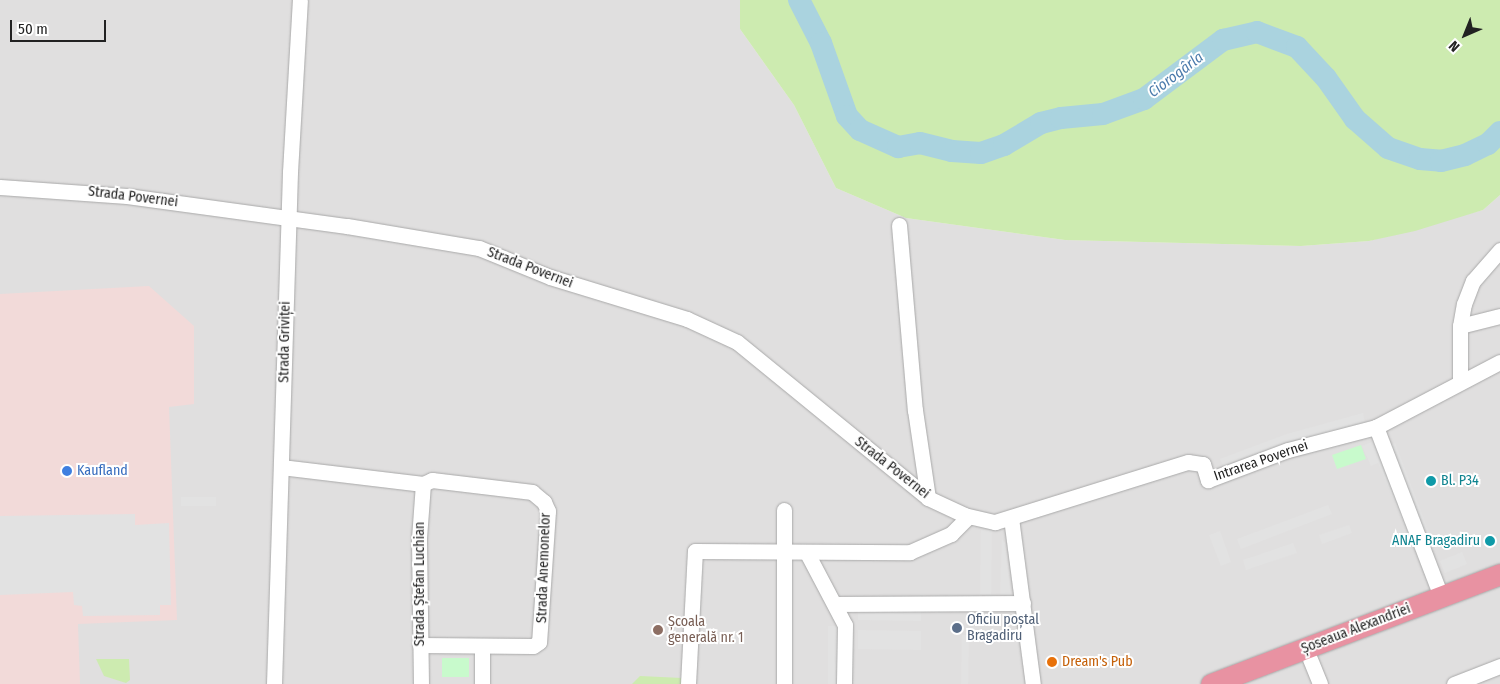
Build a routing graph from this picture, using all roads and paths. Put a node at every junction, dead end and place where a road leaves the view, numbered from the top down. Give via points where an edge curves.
1 (300, 0) edge
2 (0, 187) edge
3 (289, 218) junction
4 (899, 225) dead end
5 (1500, 250) edge
6 (1500, 316) edge
7 (1460, 326) junction
8 (1500, 362) edge
9 (1460, 382) junction
10 (1376, 428) junction
11 (281, 467) junction
12 (423, 484) junction
13 (928, 498) junction
14 (784, 510) dead end
15 (968, 517) junction
16 (1015, 517) junction
17 (994, 522) joint
18 (785, 553) junction
19 (807, 553) junction
20 (1500, 574) edge
21 (1500, 587) edge
22 (1441, 596) junction
23 (1023, 603) junction
24 (837, 604) junction
25 (420, 645) junction
26 (482, 647) junction
27 (1310, 659) junction
28 (1500, 666) edge
29 (274, 684) edge
30 (421, 684) edge
31 (482, 684) edge
32 (688, 684) edge
33 (784, 684) edge
34 (844, 684) edge
35 (1033, 684) edge
36 (1211, 684) edge
37 (1245, 684) edge
38 (1320, 684) edge
39 (1454, 684) edge

1 - 3 street, Strada Griviței
2 - 3 street, Strada Povernei via 85,191
3 - 11 street, Strada Griviței
3 - 13 street, Strada Povernei via 479,248 550,276 714,330 750,352
4 - 13 street via 915,410
5 - 7 street via 1469,289
6 - 7 street
7 - 9 street
8 - 9 street, Intrarea Povernei
9 - 10 street, Intrarea Povernei
10 - 16 street, Intrarea Povernei via 1288,450 1208,480 1203,464 1188,462
10 - 22 street
11 - 12 street
11 - 29 street, Strada Griviței
12 - 25 street, Strada Ștefan Luchian via 420,490
12 - 26 street, Strada Anemonelor via 432,480 532,492 548,511 541,639 533,646
13 - 15 street, Strada Povernei
14 - 18 street
15 - 17 street, Strada Povernei
15 - 19 street via 951,534 916,551
16 - 17 street, Intrarea Povernei
16 - 23 street
18 - 19 street
18 - 32 street via 695,551
18 - 33 street
19 - 24 street
20 - 22 highway, Șoseaua Alexandriei
21 - 27 highway, Șoseaua Alexandriei
22 - 36 highway, Șoseaua Alexandriei
23 - 24 street
23 - 35 street
24 - 34 street via 845,625
25 - 26 street, Strada Anemonelor
25 - 30 street, Strada Ștefan Luchian
26 - 31 street
27 - 37 highway, Șoseaua Alexandriei
27 - 38 street
28 - 39 street

